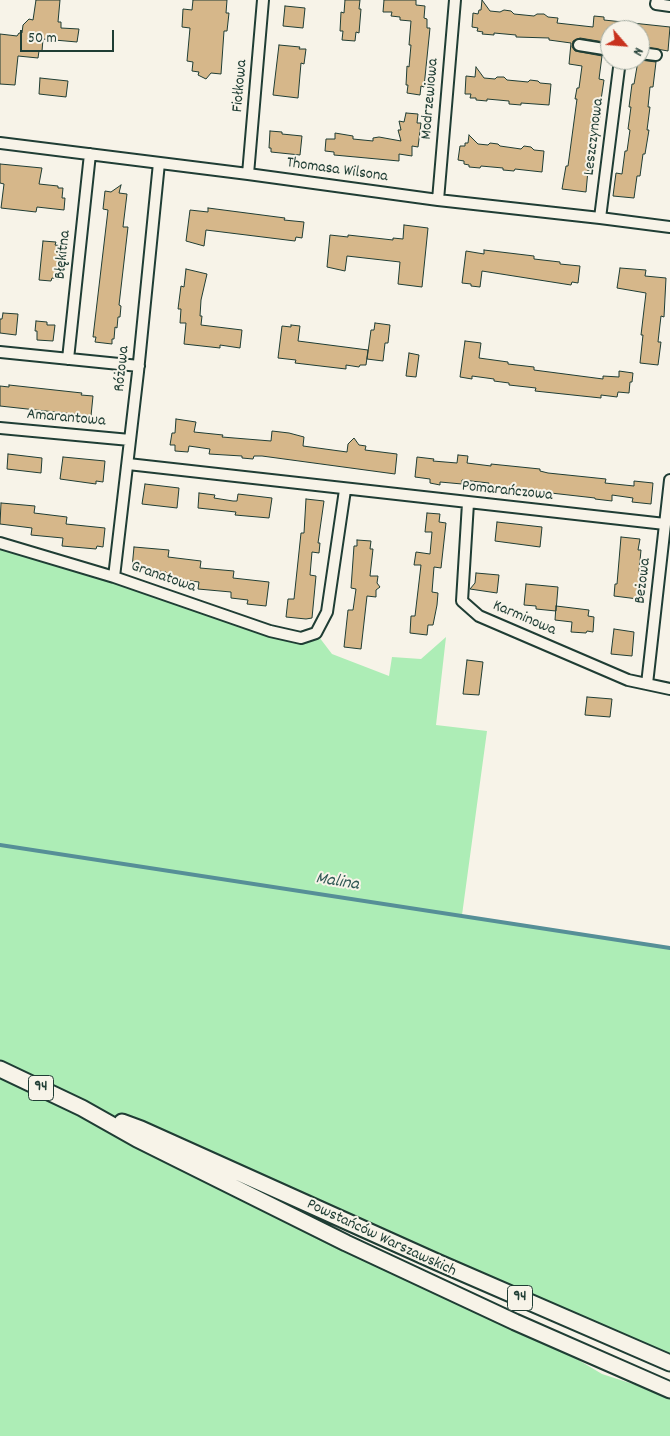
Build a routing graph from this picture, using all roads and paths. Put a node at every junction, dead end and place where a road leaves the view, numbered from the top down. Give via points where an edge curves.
1 (263, 0) edge
2 (456, 0) edge
3 (657, 0) edge
4 (670, 6) edge
5 (579, 45) dead end
6 (600, 48) edge
7 (650, 54) edge
8 (656, 55) dead end
9 (619, 70) edge
10 (0, 143) edge
11 (90, 154) junction
12 (159, 163) junction
13 (248, 174) junction
14 (438, 200) junction
15 (600, 218) junction
16 (670, 227) edge
17 (0, 352) edge
18 (68, 359) junction
19 (139, 366) junction
20 (0, 428) edge
21 (130, 440) junction
22 (128, 464) junction
23 (670, 480) edge
24 (345, 490) junction
25 (468, 503) junction
26 (665, 524) junction
27 (0, 543) edge
28 (114, 577) junction
29 (647, 684) junction
30 (670, 689) edge
31 (0, 1069) edge
32 (82, 1108) junction
33 (670, 1363) edge
34 (670, 1390) edge

1 - 13 street, Fiołkowa
2 - 14 street, Modrzewiowa
3 - 4 street via 656,4
5 - 6 street
7 - 8 street
9 - 15 street, Leszczynowa
10 - 11 street, Thomasa Wilsona
11 - 12 street, Thomasa Wilsona
11 - 18 street, Błękitna
12 - 13 street, Thomasa Wilsona
12 - 19 street, Różowa
13 - 14 street, Thomasa Wilsona
14 - 15 street, Thomasa Wilsona
15 - 16 street, Thomasa Wilsona
17 - 18 street
18 - 19 street
19 - 21 street, Różowa
20 - 21 street, Amarantowa
21 - 22 street, Różowa
22 - 24 street, Pomarańczowa
22 - 28 street, Różowa
23 - 26 street, Beżowa
24 - 25 street, Pomarańczowa
24 - 28 street, Granatowa via 327,612 316,634 301,638 270,631
25 - 26 street, Pomarańczowa
25 - 29 street, Karminowa via 462,601 479,616 628,680
26 - 29 street, Beżowa
27 - 28 street, Granatowa
29 - 30 street, Karminowa
31 - 32 main road, Powstańców Warszawskich / 94
32 - 33 main road, Powstańców Warszawskich / 94 via 141,1129
32 - 34 main road, Powstańców Warszawskich / 94 via 137,1139 346,1243

